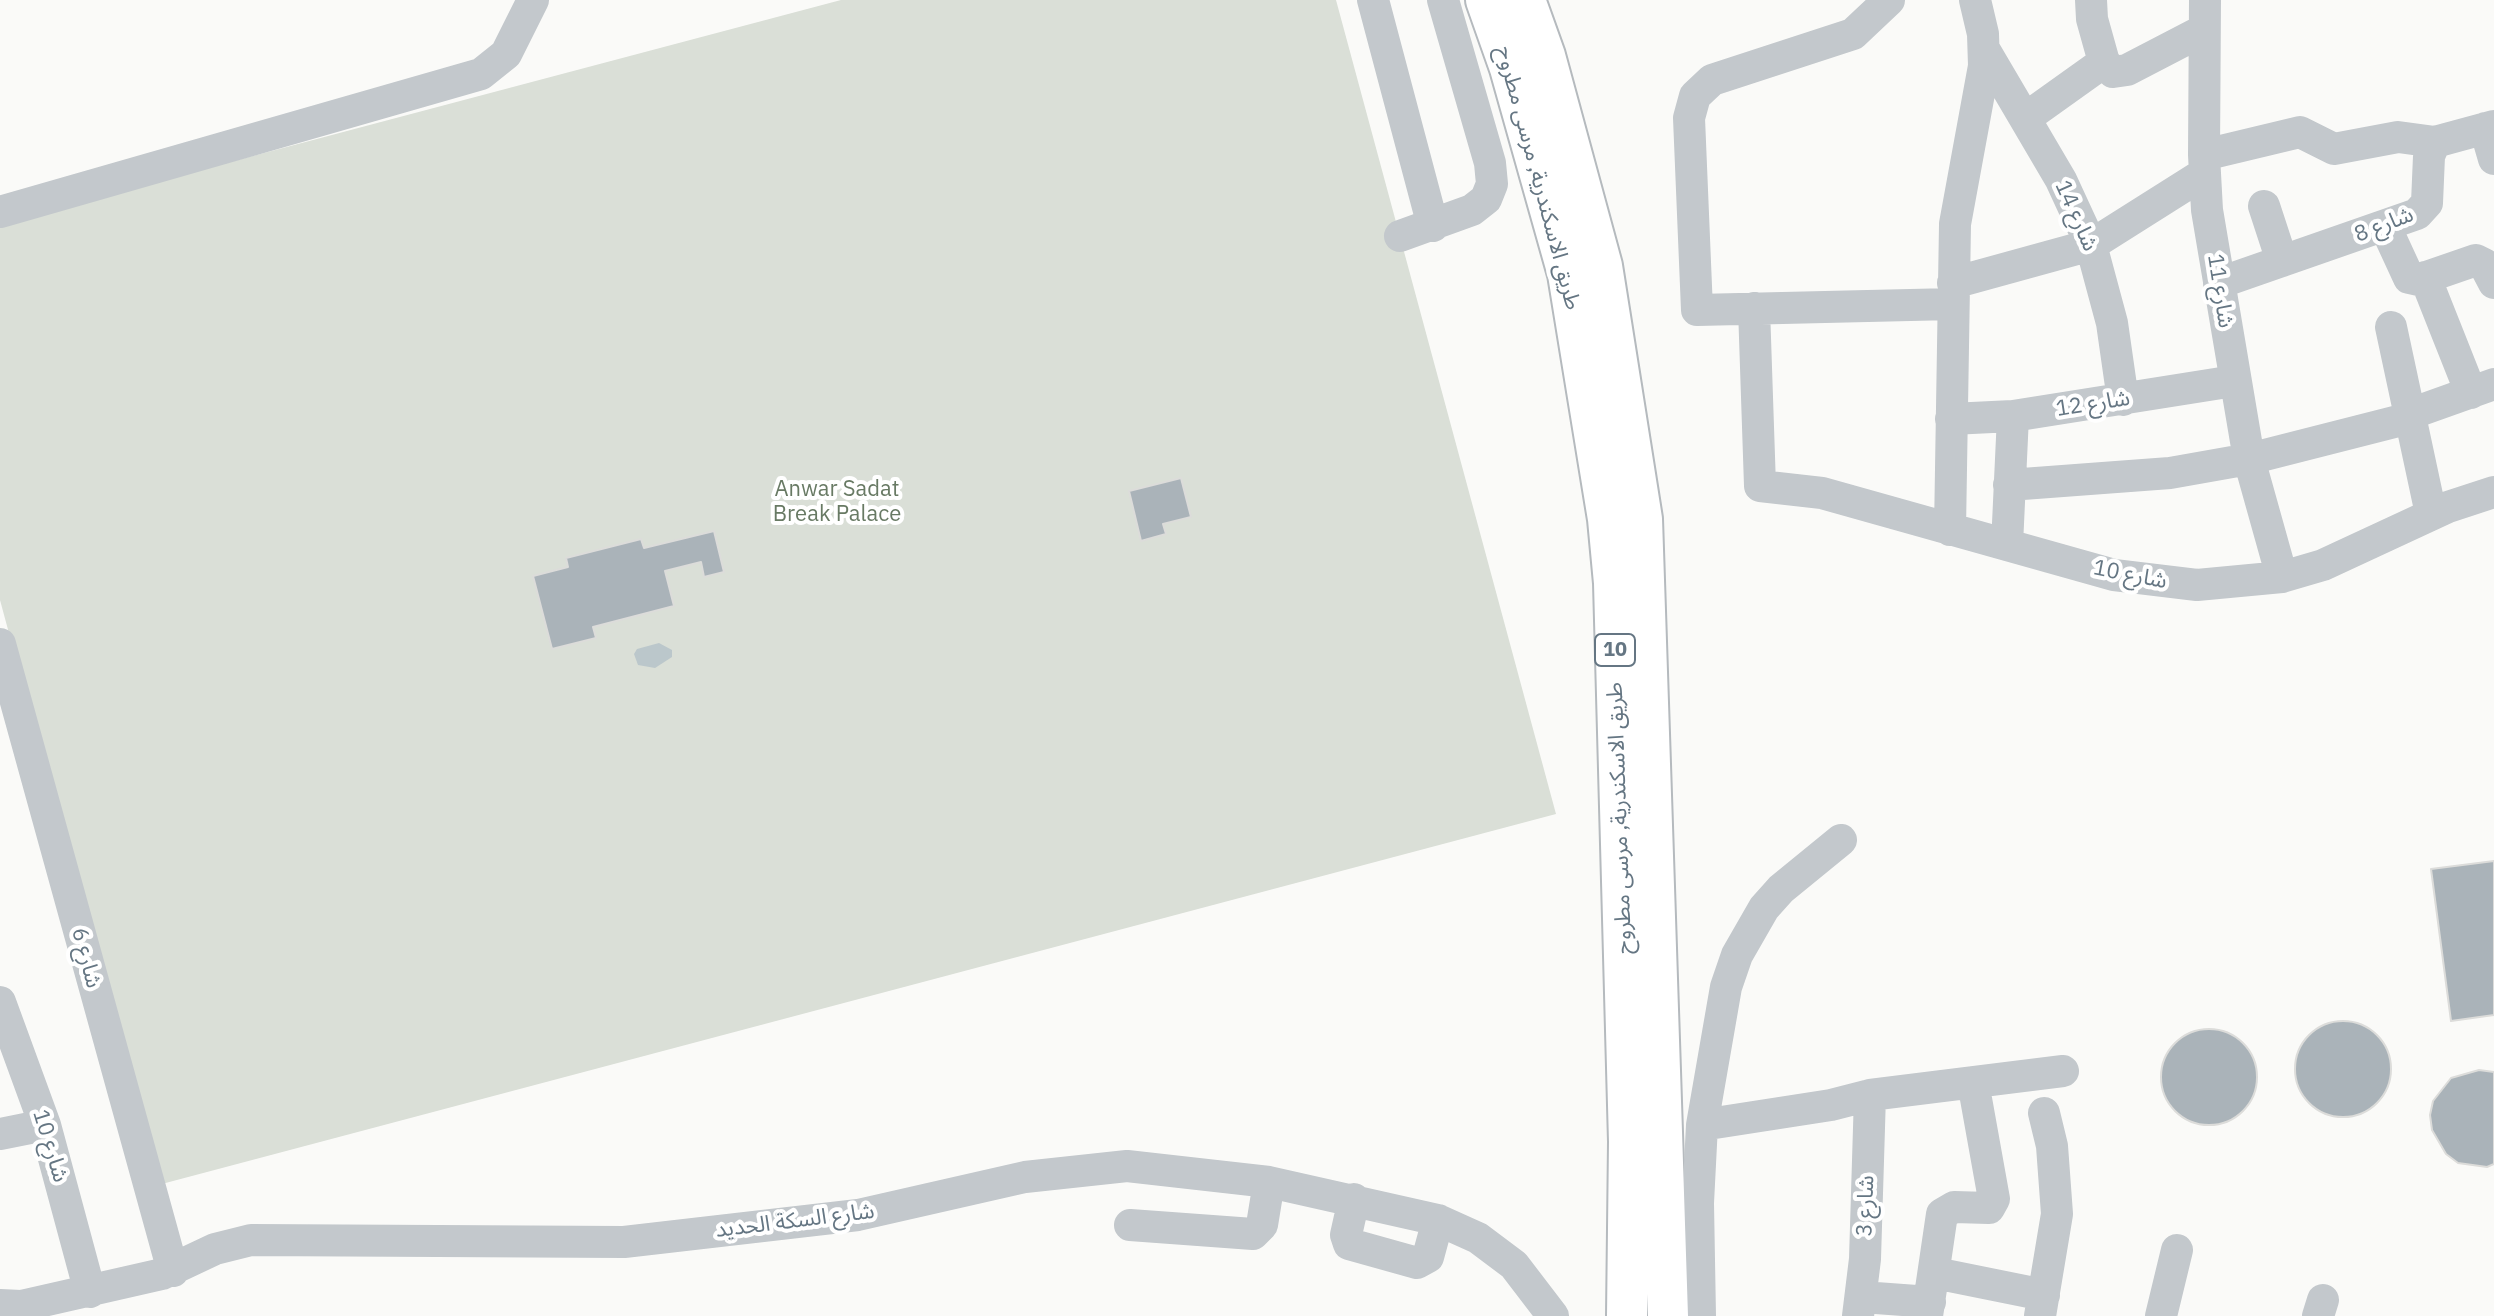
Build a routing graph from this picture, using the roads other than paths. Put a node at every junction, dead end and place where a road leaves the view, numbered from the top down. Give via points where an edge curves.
1 (533, 0) edge
2 (1373, 0) edge
3 (1443, 0) edge
4 (1486, 0) edge
5 (1525, 0) edge
6 (1889, 0) edge
7 (1975, 0) edge
8 (2091, 0) edge
9 (2204, 15) edge
10 (1984, 49) junction
11 (2104, 62) junction
12 (2027, 117) junction
13 (2490, 127) edge
14 (2435, 142) junction
15 (2494, 159) edge
16 (2204, 164) junction
17 (2264, 206) dead end
18 (0, 212) edge
19 (1433, 226) junction
20 (2385, 226) junction
21 (1400, 236) dead end
22 (2091, 245) junction
23 (2282, 261) junction
24 (2492, 275) edge
25 (2425, 277) junction
26 (2219, 283) junction
27 (1953, 294) junction
28 (1754, 308) junction
29 (2391, 327) dead end
30 (2234, 381) junction
31 (2483, 389) edge
32 (2123, 400) junction
33 (2013, 416) junction
34 (2410, 416) junction
35 (1951, 419) junction
36 (2249, 459) junction
37 (2009, 485) junction
38 (2494, 492) edge
39 (2431, 514) junction
40 (1950, 530) junction
41 (2007, 545) junction
42 (2282, 577) junction
43 (1, 655) edge
44 (1841, 840) dead end
45 (0, 1002) edge
46 (2063, 1071) dead end
47 (1973, 1082) junction
48 (1870, 1095) junction
49 (2044, 1113) dead end
50 (45, 1125) junction
51 (1702, 1125) junction
52 (0, 1134) edge
53 (1269, 1182) junction
54 (1354, 1199) junction
55 (1438, 1220) junction
56 (1130, 1225) dead end
57 (2177, 1250) dead end
58 (173, 1271) junction
59 (90, 1292) junction
60 (1931, 1297) edge
61 (0, 1305) edge
62 (2042, 1305) edge
63 (1860, 1307) edge
64 (1553, 1316) edge
65 (1627, 1316) edge
66 (1668, 1316) edge
67 (1700, 1316) edge
68 (2161, 1316) edge

1 - 18 street via 506,54 481,74
2 - 19 street
3 - 19 street via 1492,184 1486,199 1472,210
4 - 65 main road, طريق الاسكندرية, مرسى مطروح / 10 via 1568,274 1612,550 1629,1142
5 - 66 main road, طريق الاسكندرية, مرسى مطروح / 10 via 1602,266 1642,519
6 - 28 street via 1853,34 1712,80 1690,107 1697,310
7 - 10 street
8 - 11 street
9 - 11 street via 2120,73
9 - 16 street, شارع 11
10 - 12 street, شارع 14
10 - 27 street via 1958,193
11 - 12 street
12 - 22 street, شارع 14
13 - 14 street
13 - 15 street
14 - 16 street via 2398,137 2334,149 2300,132
14 - 20 street, شارع 8 via 2429,156 2427,203 2417,214
16 - 22 street
16 - 26 street, شارع 11
17 - 23 street
19 - 21 street
20 - 23 street, شارع 8
20 - 25 street via 2406,275 2413,280
22 - 27 street
22 - 32 street, شارع 14 via 2112,323
23 - 26 street, شارع 8
24 - 25 street via 2476,260
25 - 31 street
26 - 30 street, شارع 11
27 - 28 street
27 - 35 street
28 - 40 street, شارع 10 via 1760,486 1801,488
29 - 34 street
30 - 32 street, شارع 12
30 - 36 street, شارع 11
31 - 34 street
32 - 33 street, شارع 12
33 - 35 street, شارع 12
33 - 37 street
34 - 36 street
34 - 39 street
35 - 40 street
36 - 37 street via 2116,478
36 - 42 street, شارع 11
37 - 41 street
38 - 39 street, شارع 10
39 - 42 street, شارع 10 via 2362,549
40 - 41 street, شارع 10
41 - 42 street, شارع 10 via 2155,583 2239,584
43 - 58 street, شارع 6
44 - 51 street via 1781,889 1742,944 1726,987
45 - 50 street, شارع 10
46 - 47 street
47 - 48 street
47 - 60 street via 1994,1199 1989,1208 1954,1207 1942,1214
48 - 51 street
48 - 63 street, شارع 3
49 - 62 street via 2057,1214
50 - 52 street
50 - 59 street, شارع 10
51 - 67 street
53 - 54 street, شارع السكة الحديد
53 - 56 street via 1262,1225 1253,1234
53 - 58 street, شارع السكة الحديد via 1162,1168 1093,1167 858,1215 624,1242 251,1240 215,1249
54 - 55 street, شارع السكة الحديد
54 - 55 street via 1349,1244 1417,1263 1428,1257
55 - 64 street, شارع السكة الحديد via 1478,1238 1514,1265
57 - 68 street
58 - 59 street, شارع السكة الحديد
59 - 61 street, شارع السكة الحديد
60 - 62 street
60 - 63 street

